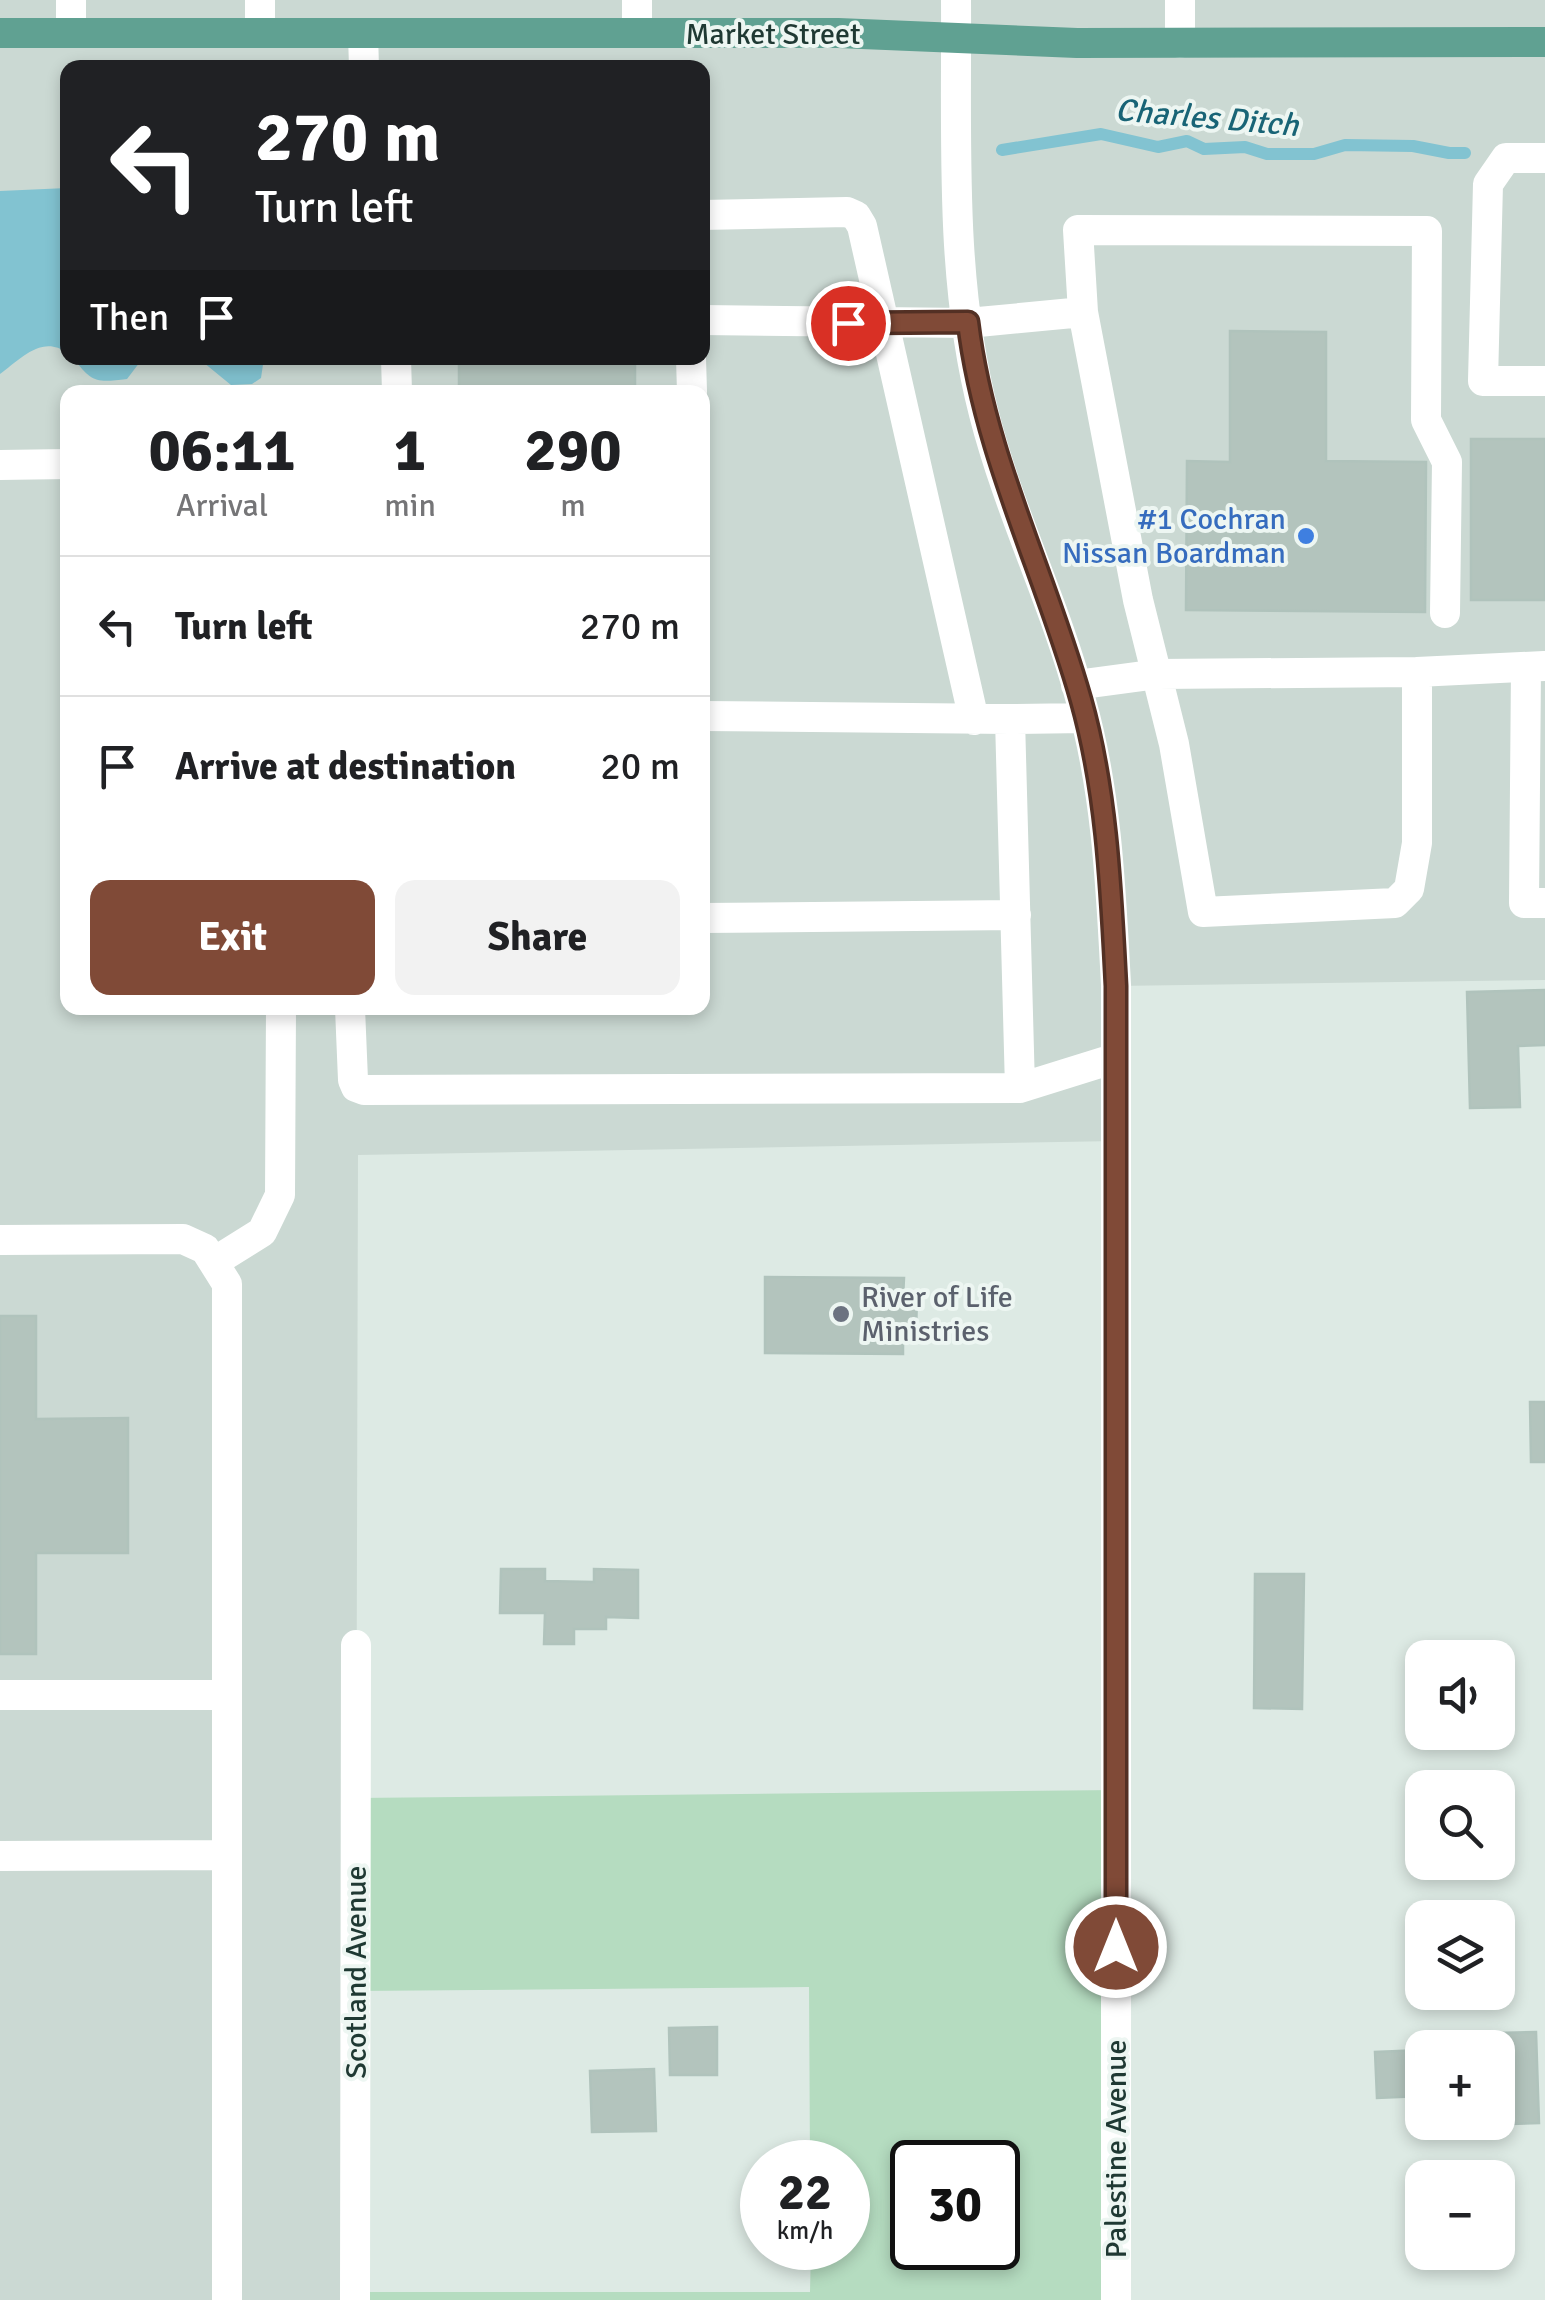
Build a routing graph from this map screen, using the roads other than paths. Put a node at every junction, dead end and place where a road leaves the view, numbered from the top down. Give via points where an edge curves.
1 (71, 0) edge
2 (260, 0) edge
3 (637, 0) edge
4 (956, 0) edge
5 (1180, 0) edge
6 (0, 32) edge
7 (71, 32) junction
8 (260, 33) junction
9 (363, 33) junction
10 (637, 33) junction
11 (956, 38) junction
12 (1545, 42) edge
13 (1180, 43) junction
14 (364, 60) edge
15 (1545, 158) edge
16 (710, 215) edge
17 (1083, 312) junction
18 (710, 320) edge
19 (968, 322) junction
20 (885, 324) junction
21 (1545, 381) edge
22 (0, 464) edge
23 (60, 464) edge
24 (1445, 613) dead end
25 (1536, 667) edge
26 (1417, 672) junction
27 (1158, 674) junction
28 (1076, 685) junction
29 (710, 716) edge
30 (1085, 718) junction
31 (1010, 719) junction
32 (974, 720) junction
33 (1545, 903) edge
34 (1016, 915) junction
35 (710, 918) edge
36 (281, 1015) edge
37 (350, 1015) edge
38 (1116, 1058) junction
39 (1020, 1088) junction
40 (0, 1240) edge
41 (214, 1262) junction
42 (356, 1645) dead end
43 (0, 1696) edge
44 (228, 1696) junction
45 (0, 1856) edge
46 (228, 1856) junction
47 (227, 2300) edge
48 (355, 2300) edge
49 (1116, 2300) edge

1 - 7 street
2 - 8 street
3 - 10 street
4 - 11 street, Palestine Avenue
5 - 13 street
6 - 7 main road, Market Street
7 - 8 main road, Market Street
8 - 9 main road, Market Street
9 - 10 main road, Market Street
9 - 14 street
10 - 11 main road, Market Street
11 - 13 main road, Market Street
11 - 19 street, Palestine Avenue via 956,210
12 - 13 main road, Market Street
15 - 21 street via 1506,158 1488,184 1484,363 1484,381
16 - 20 street via 856,216
17 - 19 street
17 - 24 street via 1078,230 1427,232 1426,420 1448,462
17 - 27 street
18 - 20 street
19 - 20 street
19 - 28 street, Palestine Avenue via 1003,478
20 - 32 street
22 - 23 street
25 - 26 street
25 - 33 street via 1524,904
26 - 27 street
26 - 27 street via 1417,843 1409,889 1395,903 1203,912
27 - 28 street
28 - 30 street, Palestine Avenue
29 - 32 street
30 - 31 street
30 - 38 street, Palestine Avenue via 1111,886
31 - 32 street
31 - 34 street
34 - 35 street
34 - 39 street
36 - 41 street via 280,1195 262,1232
37 - 39 street via 353,1080 364,1090
38 - 39 street
38 - 49 street, Palestine Avenue
40 - 41 street via 183,1238 206,1249
41 - 44 street via 228,1284
42 - 48 street, Scotland Avenue
43 - 44 street
44 - 46 street
45 - 46 street
46 - 47 street

